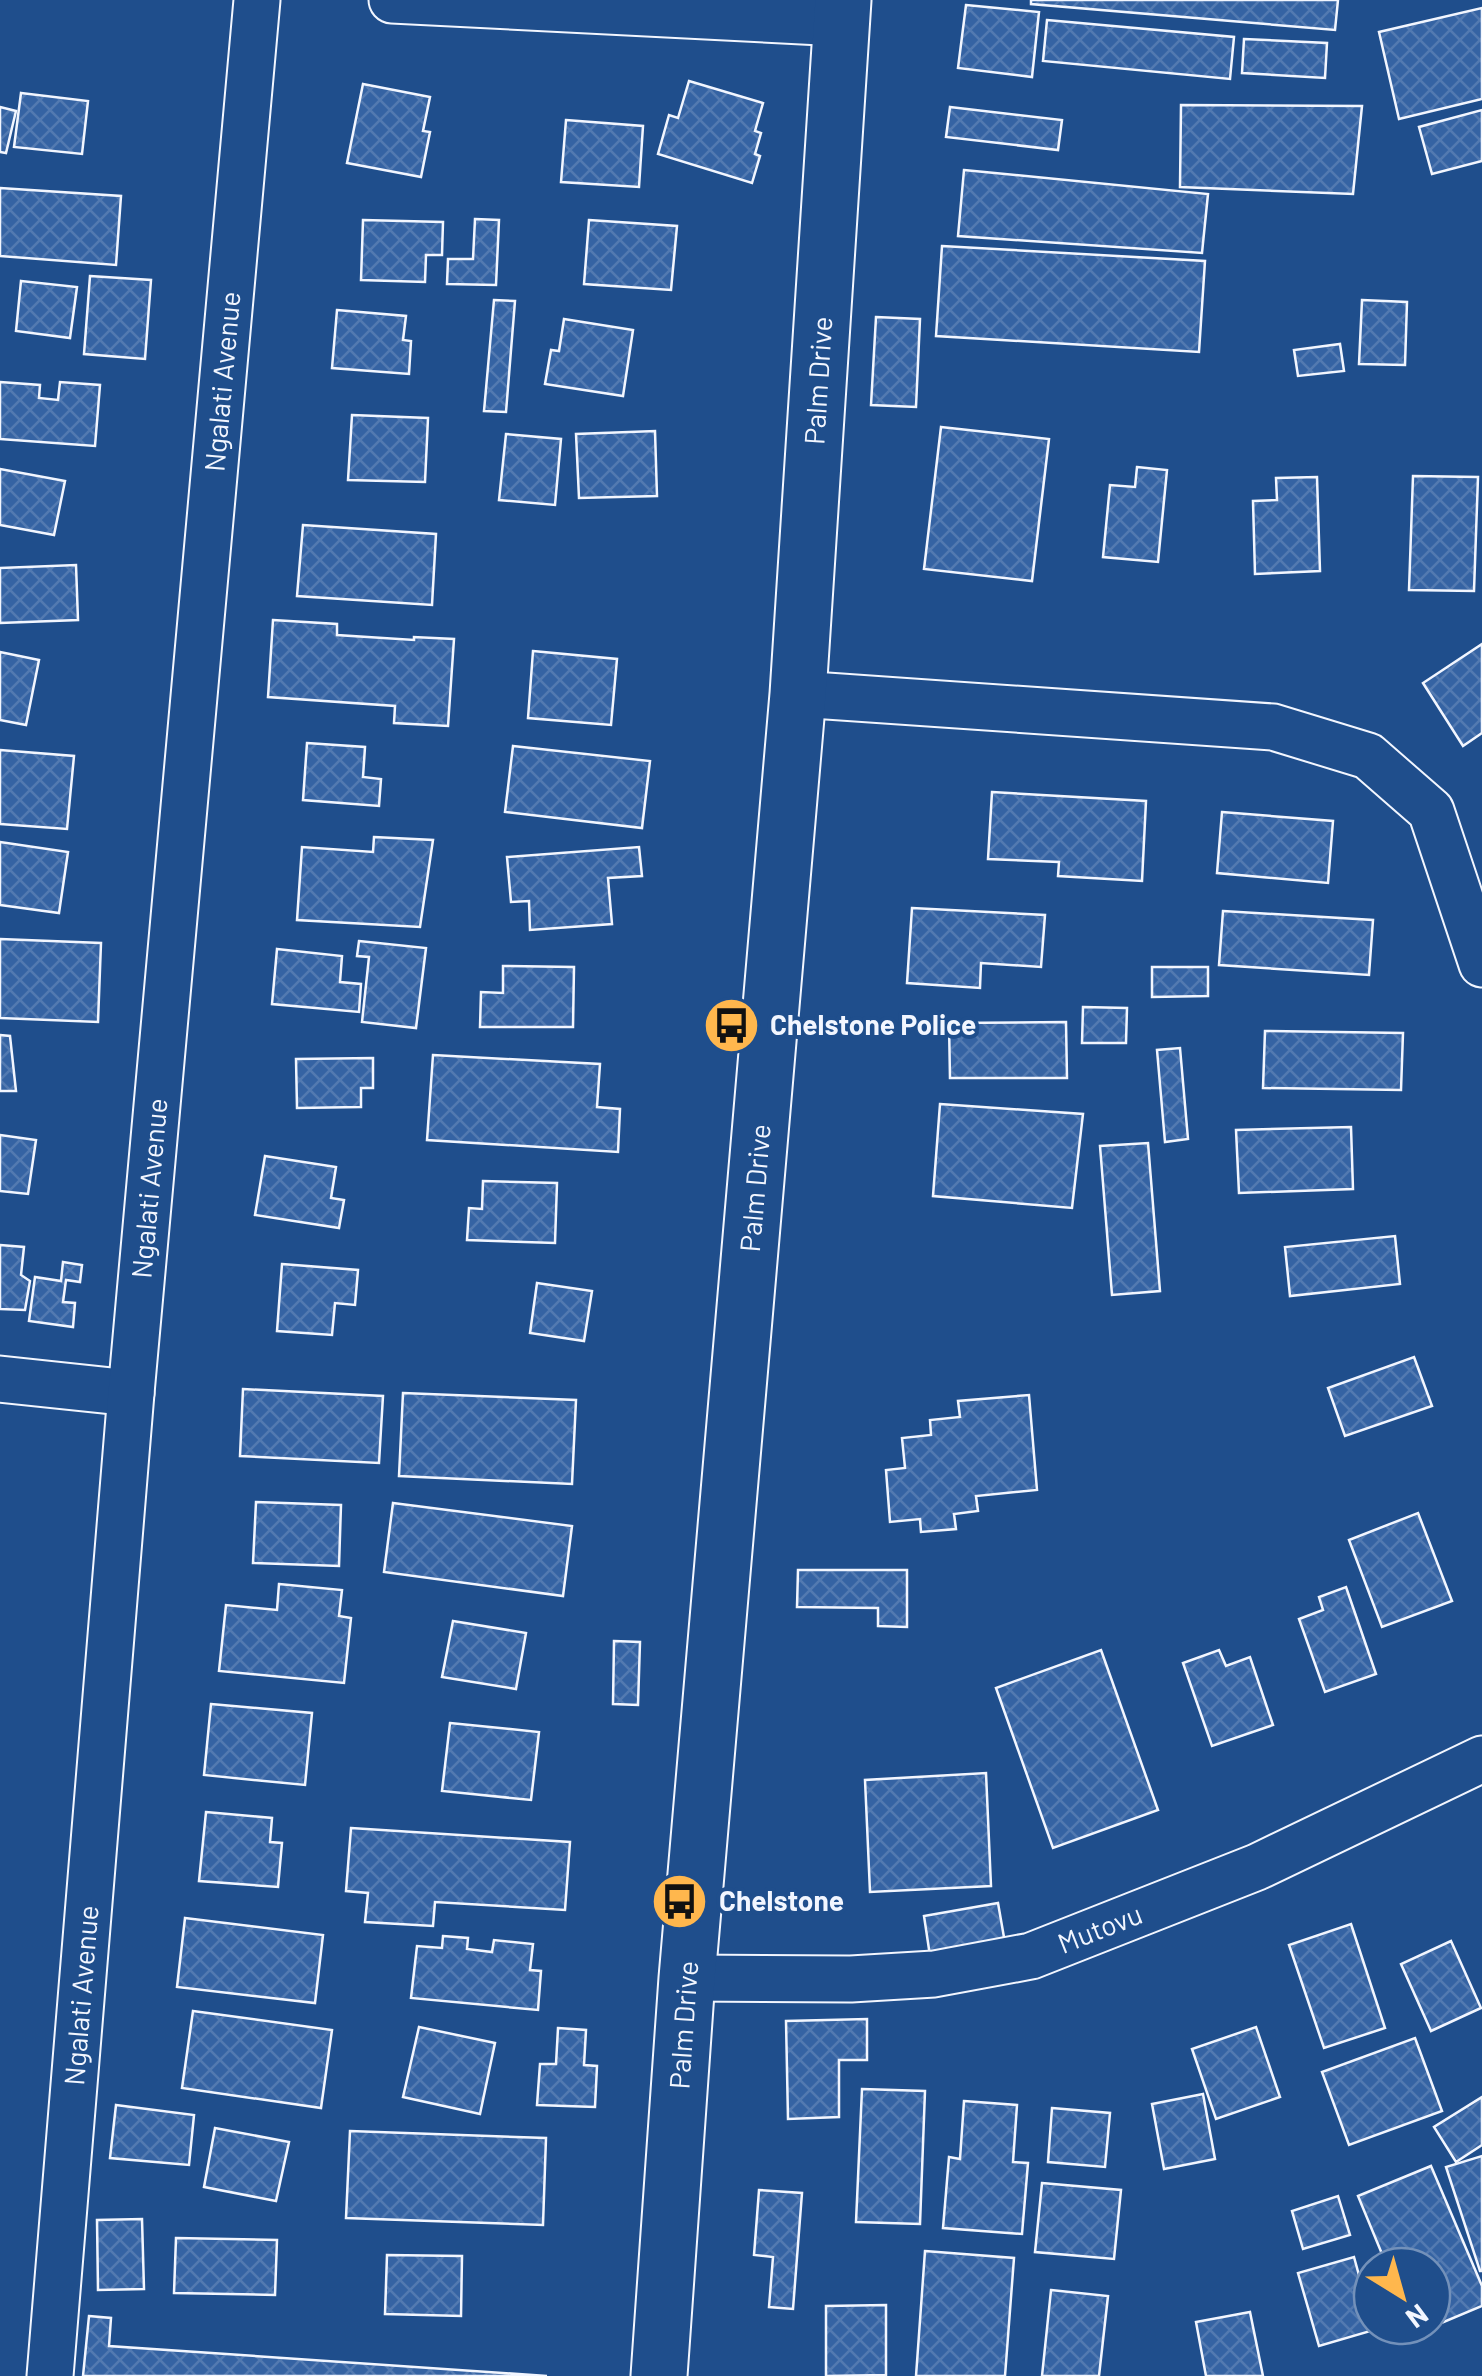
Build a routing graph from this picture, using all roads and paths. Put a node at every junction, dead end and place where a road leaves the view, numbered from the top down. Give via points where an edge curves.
1 (257, 0) edge
2 (392, 0) edge
3 (842, 12) edge
4 (798, 694) junction
5 (1482, 964) edge
6 (0, 1379) edge
7 (132, 1394) junction
8 (1482, 1759) edge
9 (688, 1978) junction
10 (50, 2376) edge
11 (658, 2376) edge

1 - 7 street, Ngalati Avenue
2 - 3 street
3 - 4 street, Palm Drive
4 - 5 street via 1274,727 1368,756 1431,811
4 - 9 street, Palm Drive
6 - 7 street
7 - 10 street, Ngalati Avenue
8 - 9 street, Mutovu via 1257,1867 1031,1956 934,1974
9 - 11 street, Palm Drive

